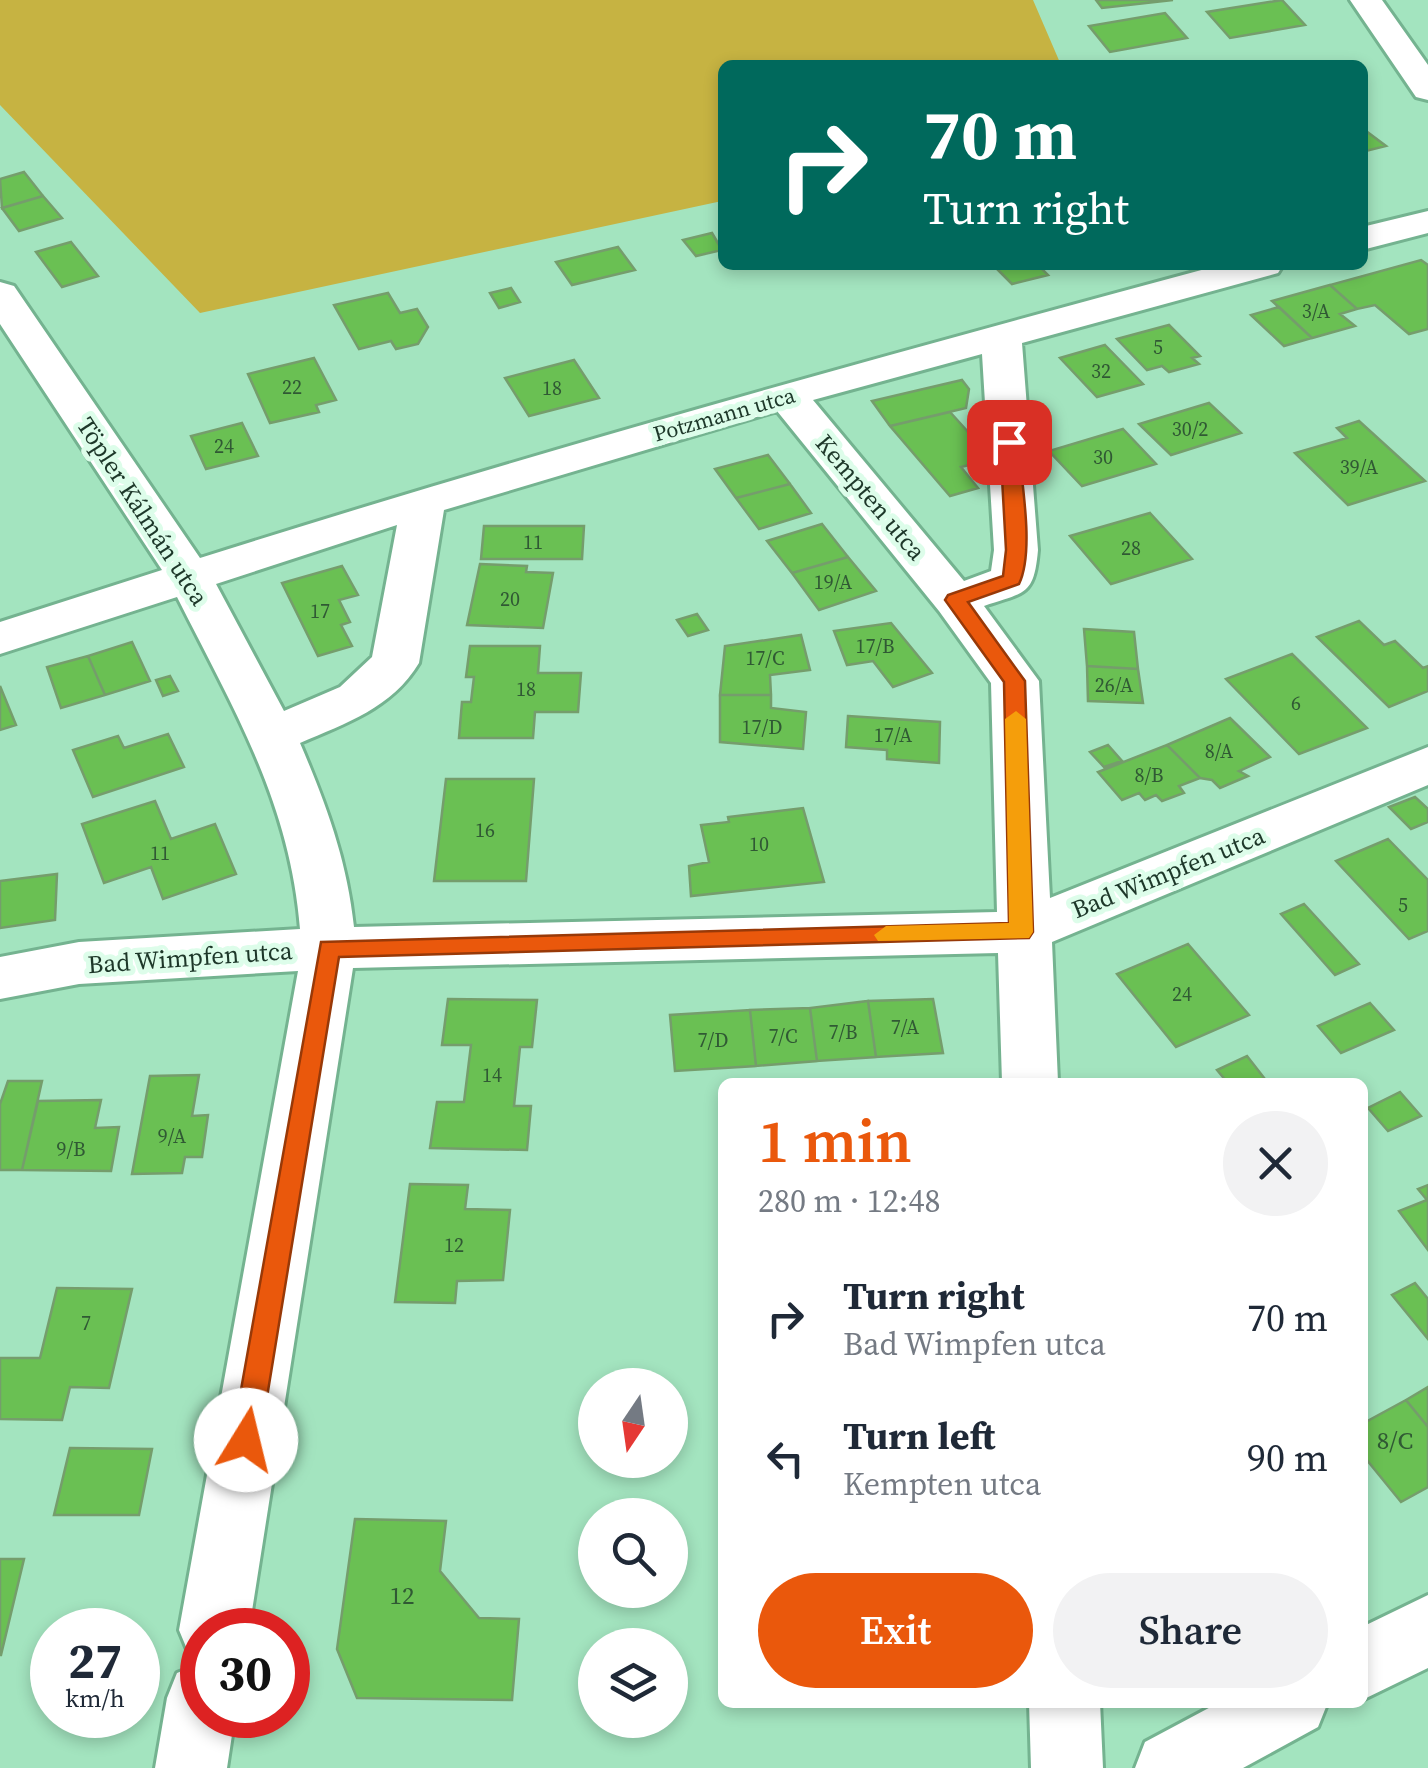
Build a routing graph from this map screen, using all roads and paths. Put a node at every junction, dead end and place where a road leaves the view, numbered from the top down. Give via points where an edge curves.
1 (1366, 0) edge
2 (1428, 90) edge
3 (1428, 222) edge
4 (1368, 237) edge
5 (1245, 270) edge
6 (0, 294) edge
7 (1002, 334) junction
8 (786, 395) junction
9 (423, 502) junction
10 (190, 578) junction
11 (955, 600) junction
12 (0, 638) edge
13 (272, 736) junction
14 (1428, 765) edge
15 (1021, 932) junction
16 (329, 948) junction
17 (0, 978) edge
18 (1030, 1078) edge
19 (218, 1608) edge
20 (1428, 1630) edge
21 (1368, 1662) edge
22 (1064, 1708) edge
23 (1282, 1708) edge
24 (196, 1738) edge
25 (191, 1768) edge
26 (1067, 1768) edge
27 (1171, 1768) edge

1 - 2 street
3 - 4 street
5 - 7 street, Potzmann utca
6 - 10 street, Töpler Kálmán utca
7 - 8 street, Potzmann utca
7 - 11 street via 1016,550 1012,580
8 - 9 street, Potzmann utca
8 - 11 street, Kempten utca
9 - 10 street, Potzmann utca
9 - 13 street via 395,663 357,699
10 - 12 street, Potzmann utca
10 - 13 street, Töpler Kálmán utca
11 - 15 street, Kempten utca via 1015,681
13 - 16 street, Töpler Kálmán utca via 322,875
14 - 15 street, Bad Wimpfen utca
15 - 16 street, Bad Wimpfen utca
15 - 18 street, Kempten utca
16 - 17 street, Bad Wimpfen utca via 79,963
16 - 19 street, Töpler Kálmán utca
20 - 21 street
22 - 26 street
23 - 27 street
24 - 25 street

